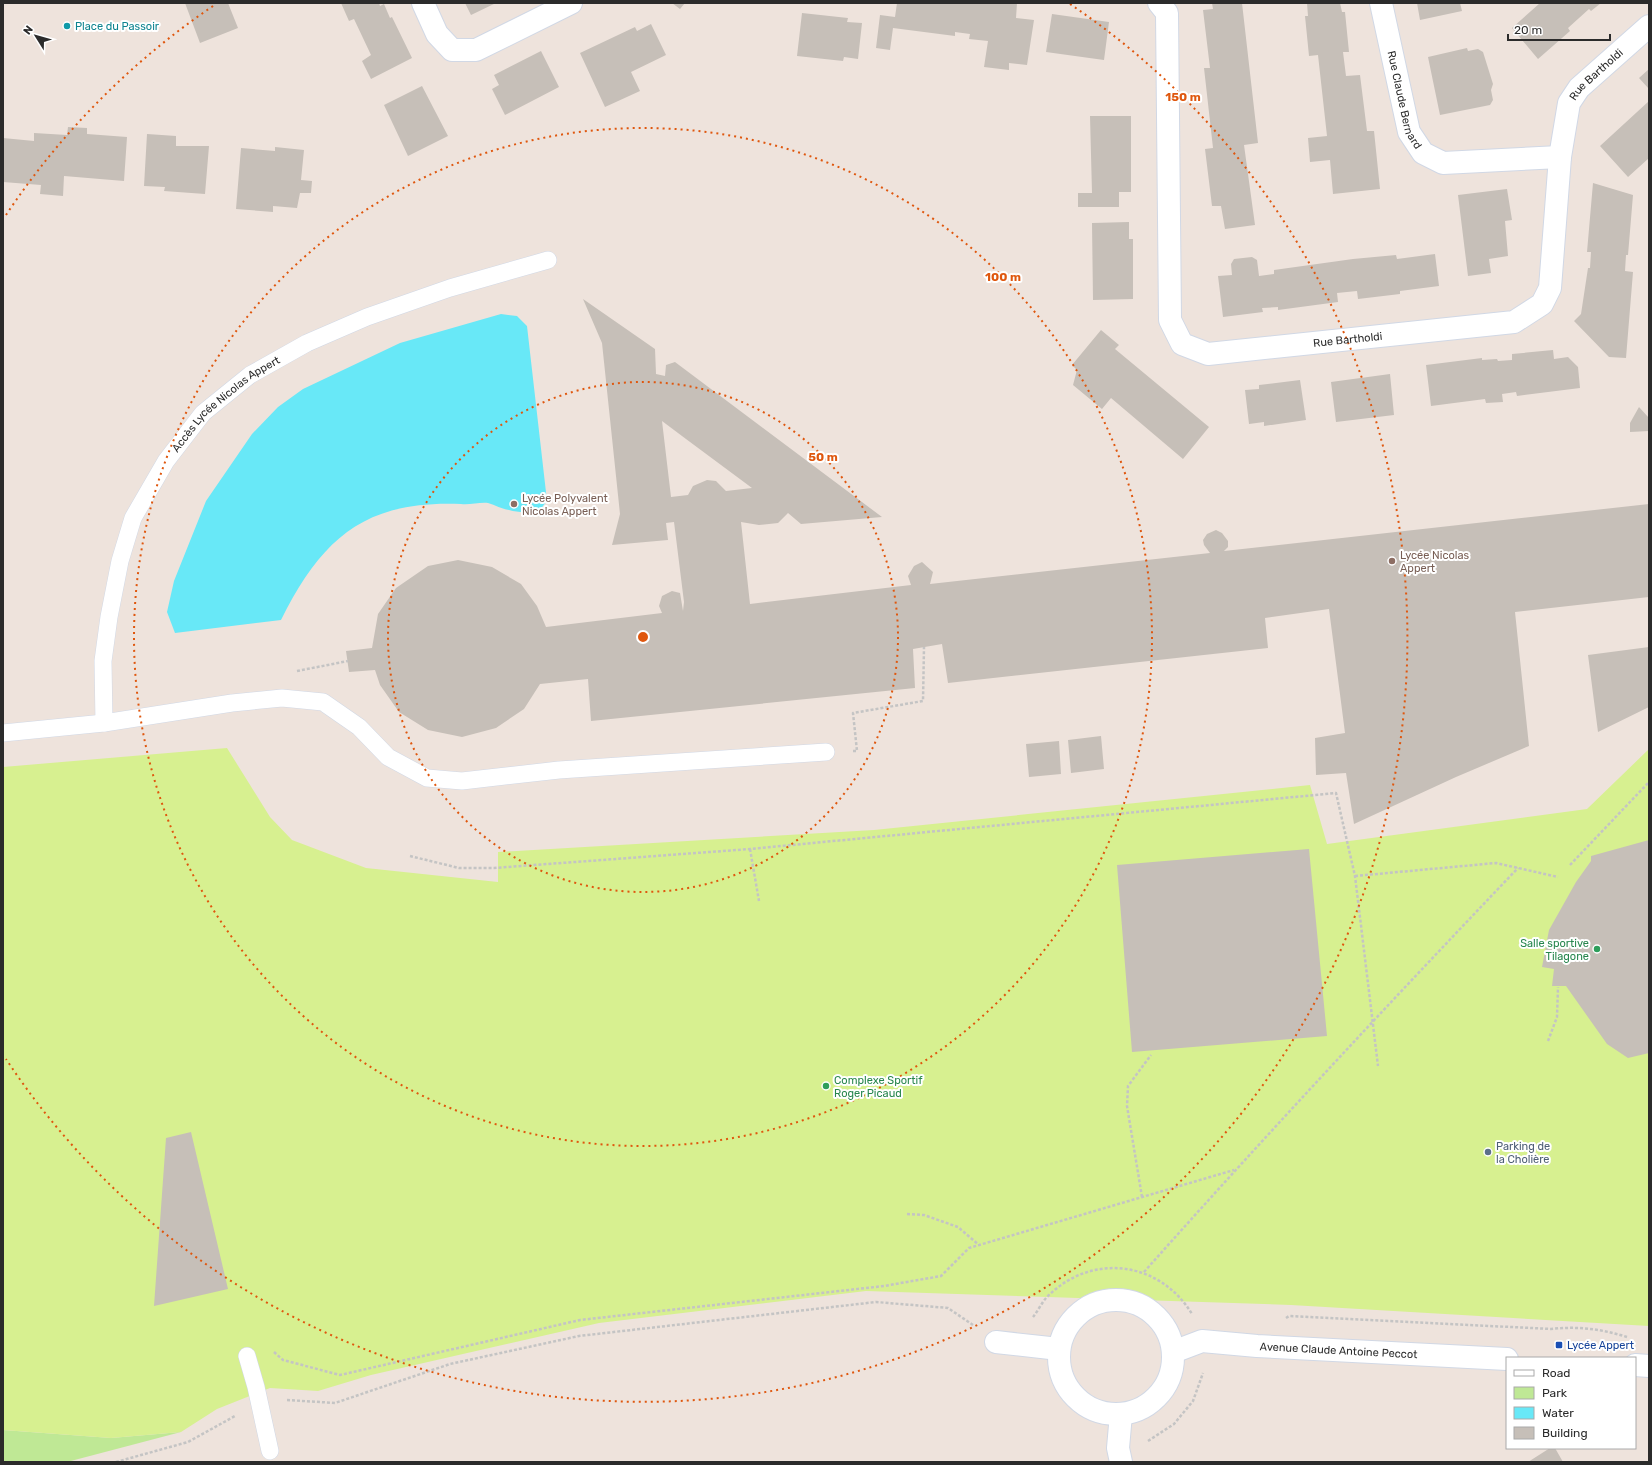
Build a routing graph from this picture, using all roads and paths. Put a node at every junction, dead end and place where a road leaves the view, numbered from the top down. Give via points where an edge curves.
1 (423, 3) edge
2 (571, 3) edge
3 (1159, 3) edge
4 (1381, 3) edge
5 (1649, 26) edge
6 (1560, 156) junction
7 (548, 260) dead end
8 (924, 647) dead end
9 (348, 661) dead end
10 (290, 672) dead end
11 (853, 713) dead end
12 (104, 723) junction
13 (3, 733) edge
14 (826, 752) dead end
15 (1649, 782) edge
16 (750, 849) junction
17 (410, 856) dead end
18 (1570, 865) dead end
19 (1518, 868) junction
20 (1354, 876) junction
21 (1558, 878) dead end
22 (759, 901) dead end
23 (1558, 987) dead end
24 (1372, 1021) junction
25 (1548, 1041) dead end
26 (1151, 1055) dead end
27 (1378, 1066) dead end
28 (1234, 1170) junction
29 (1142, 1198) junction
30 (907, 1214) dead end
31 (980, 1245) junction
32 (1118, 1267) dead end
33 (1144, 1272) dead end
34 (996, 1342) joint
35 (1025, 1345) junction
36 (1059, 1349) junction
37 (273, 1350) dead end
38 (1173, 1352) junction
39 (247, 1356) dead end
40 (1506, 1359) edge
41 (1636, 1365) edge
42 (1649, 1366) edge
43 (260, 1406) junction
44 (1121, 1414) junction
45 (270, 1451) dead end
46 (116, 1462) edge
47 (1121, 1462) edge

1 - 2 street via 437,34 452,50 476,50
3 - 6 street, Rue Bartholdi via 1167,13 1170,320 1182,344 1201,352 1208,354 1514,322 1542,304 1550,288
4 - 6 street, Rue Claude Bernard via 1409,132 1424,153 1443,163
5 - 6 street, Rue Bartholdi via 1579,88 1569,103
7 - 12 lane, Accès Lycée Nicolas Appert via 450,288 327,334 250,375 202,413 166,461 134,518 120,561 103,661
8 - 11 path via 924,701
9 - 10 path
12 - 13 lane
12 - 14 lane via 232,703 274,699 323,702 359,727 388,757 427,778 462,780 559,770
15 - 18 path
16 - 17 path via 494,868 459,868
16 - 20 path via 1336,793
16 - 22 path
19 - 20 path via 1496,863
19 - 21 path
19 - 24 path
20 - 24 path
23 - 25 path via 1557,1017
24 - 27 path
24 - 28 path
26 - 29 path via 1128,1086 1127,1106
28 - 29 path
28 - 33 path
29 - 31 path
30 - 31 path via 924,1215 958,1227
31 - 37 path via 969,1248 942,1276 884,1286 580,1320 340,1376 283,1360
32 - 35 path via 1092,1270 1067,1280 1047,1297 1032,1319
34 - 35 street
34 - 43 path via 948,1308 876,1302 579,1336 450,1364 335,1403 285,1400
35 - 36 street
36 - 38 street via 1071,1321 1084,1310 1094,1304 1117,1300 1138,1304 1157,1318 1168,1334
36 - 44 street via 1062,1378 1077,1399 1094,1410
38 - 40 street, Avenue Claude Antoine Peccot via 1202,1341
38 - 44 street via 1169,1378 1158,1396 1142,1408
39 - 43 lane
41 - 42 street
43 - 45 lane
43 - 46 path via 244,1410 188,1442
44 - 47 street via 1118,1448

